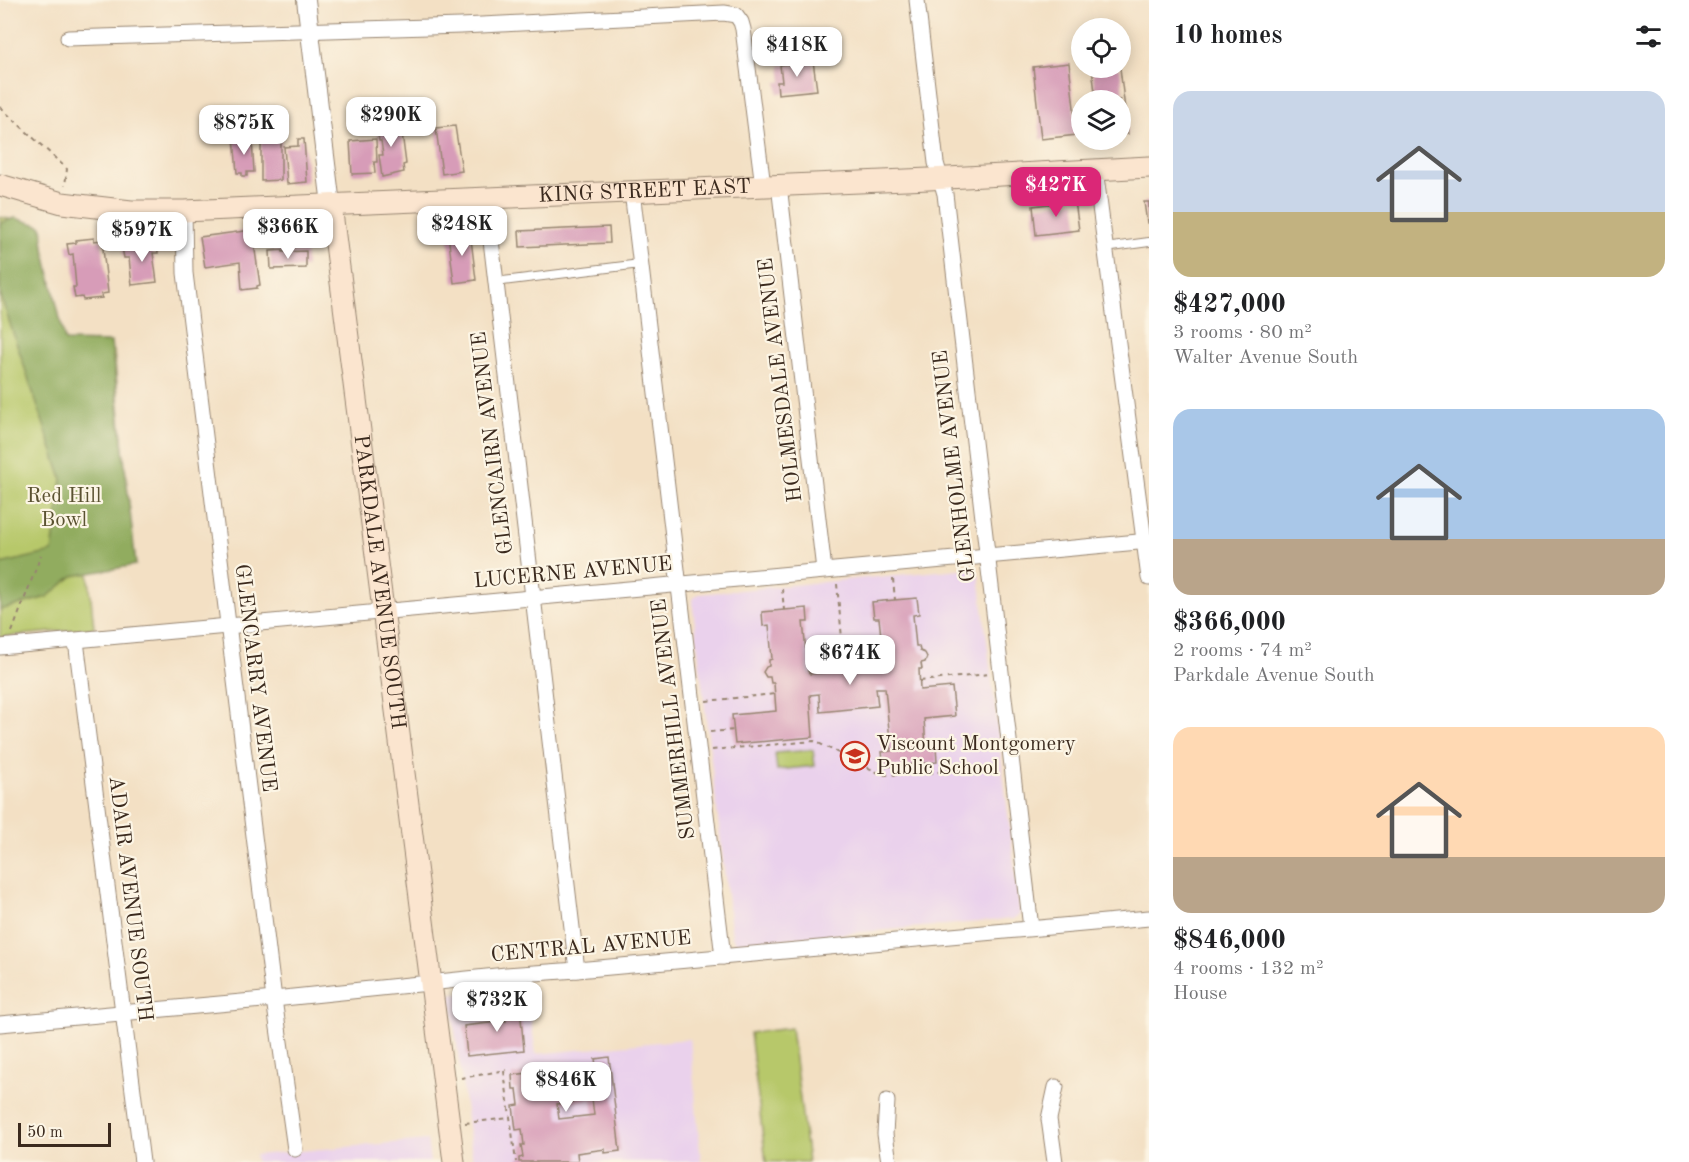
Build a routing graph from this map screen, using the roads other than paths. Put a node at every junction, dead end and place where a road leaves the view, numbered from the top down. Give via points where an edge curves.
1 (306, 0) edge
2 (917, 0) edge
3 (310, 30) junction
4 (68, 38) dead end
5 (1149, 167) edge
6 (1095, 169) junction
7 (940, 179) junction
8 (0, 185) edge
9 (771, 186) junction
10 (632, 191) junction
11 (486, 198) junction
12 (331, 205) junction
13 (184, 211) junction
14 (1149, 242) edge
15 (1105, 248) junction
16 (640, 264) junction
17 (495, 282) junction
18 (1147, 541) edge
19 (986, 555) junction
20 (830, 570) junction
21 (1149, 578) edge
22 (679, 584) junction
23 (533, 598) junction
24 (384, 611) junction
25 (228, 627) junction
26 (76, 641) junction
27 (4, 646) edge
28 (1149, 918) edge
29 (1031, 928) junction
30 (723, 957) junction
31 (578, 970) junction
32 (432, 983) junction
33 (274, 999) junction
34 (123, 1011) junction
35 (0, 1024) edge
36 (1056, 1087) dead end
37 (887, 1101) dead end
38 (295, 1149) dead end
39 (142, 1162) edge
40 (454, 1162) edge
41 (889, 1162) edge
42 (1055, 1162) edge

1 - 3 street, PARKDALE AVENUE SOUTH
2 - 7 street, GLENHOLME AVENUE
3 - 4 street
3 - 9 street, HOLMESDALE AVENUE via 736,15 743,29
3 - 12 street, PARKDALE AVENUE SOUTH
5 - 6 main road, KING STREET EAST
6 - 7 main road, KING STREET EAST
6 - 15 street
7 - 9 main road, KING STREET EAST
7 - 19 street, GLENHOLME AVENUE via 945,194
8 - 13 main road, KING STREET EAST via 62,203 131,211
9 - 10 main road, KING STREET EAST
9 - 20 street, HOLMESDALE AVENUE
10 - 11 main road, KING STREET EAST
10 - 16 street, SUMMERHILL AVENUE
11 - 12 main road, KING STREET EAST
11 - 17 street, GLENCAIRN AVENUE
12 - 13 main road, KING STREET EAST
12 - 24 main road, PARKDALE AVENUE SOUTH
13 - 25 street, GLENCARRY AVENUE via 184,273
14 - 15 lane
15 - 18 street
16 - 17 lane
16 - 22 street, SUMMERHILL AVENUE
17 - 23 street, GLENCAIRN AVENUE
18 - 19 street, LUCERNE AVENUE
18 - 21 street
19 - 20 street, LUCERNE AVENUE
19 - 29 street, GLENHOLME AVENUE
20 - 22 street, LUCERNE AVENUE
22 - 23 street, LUCERNE AVENUE
22 - 30 street, SUMMERHILL AVENUE
23 - 24 street, LUCERNE AVENUE
23 - 31 street, GLENCAIRN AVENUE
24 - 25 street, LUCERNE AVENUE
24 - 32 main road, PARKDALE AVENUE SOUTH
25 - 26 street, LUCERNE AVENUE
25 - 33 street, GLENCARRY AVENUE
26 - 27 street, LUCERNE AVENUE
26 - 34 street, ADAIR AVENUE SOUTH
28 - 29 street, CENTRAL AVENUE
29 - 30 street, CENTRAL AVENUE
30 - 31 street, CENTRAL AVENUE
31 - 32 street, CENTRAL AVENUE
32 - 33 street, CENTRAL AVENUE
32 - 40 main road, PARKDALE AVENUE SOUTH
33 - 34 street, CENTRAL AVENUE
33 - 38 street, GLENCARRY AVENUE
34 - 35 street, CENTRAL AVENUE
34 - 39 street, ADAIR AVENUE SOUTH
36 - 42 street via 1049,1119
37 - 41 street via 885,1134

